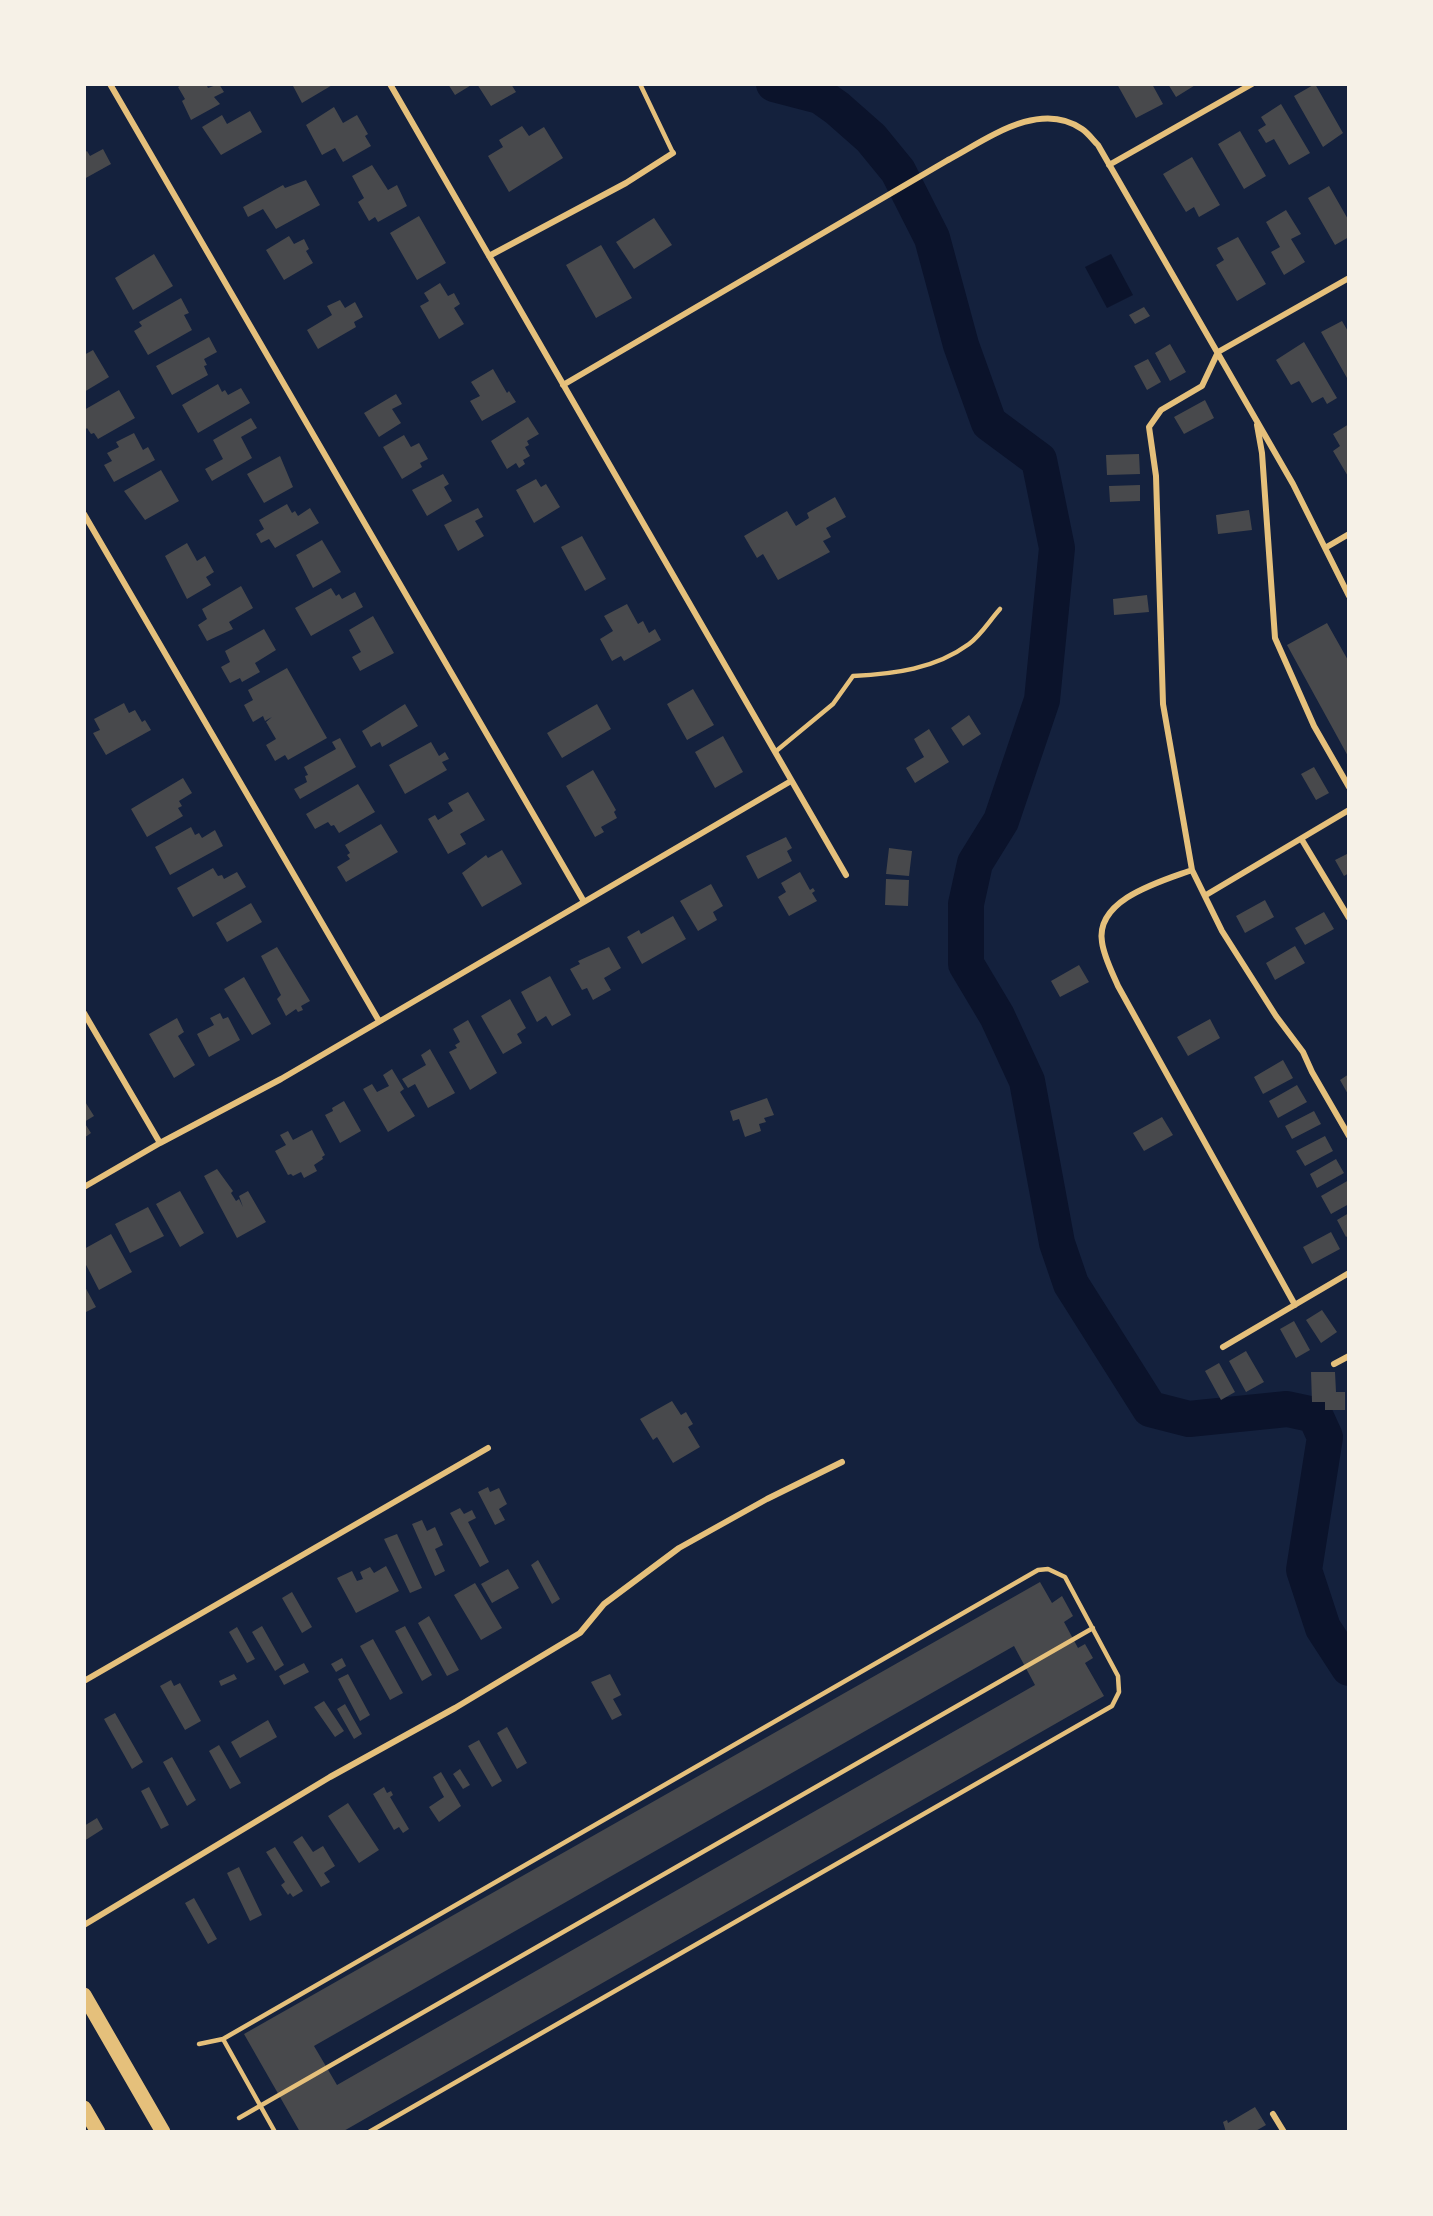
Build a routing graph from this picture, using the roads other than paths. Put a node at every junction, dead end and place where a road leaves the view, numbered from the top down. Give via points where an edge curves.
1 (110, 84) edge
2 (390, 84) edge
3 (640, 84) edge
4 (1252, 84) edge
5 (673, 153) joint
6 (1110, 165) junction
7 (489, 256) junction
8 (1349, 278) edge
9 (1218, 352) junction
10 (563, 385) junction
11 (1256, 420) junction
12 (84, 514) edge
13 (1349, 534) edge
14 (1325, 548) junction
15 (1349, 596) edge
16 (1000, 609) dead end
17 (775, 752) junction
18 (792, 781) junction
19 (1349, 787) edge
20 (1349, 810) edge
21 (1302, 840) junction
22 (1192, 870) junction
23 (846, 875) dead end
24 (1206, 895) junction
25 (583, 900) junction
26 (1349, 918) edge
27 (84, 1012) edge
28 (379, 1021) junction
29 (1349, 1136) edge
30 (160, 1143) junction
31 (84, 1188) edge
32 (1349, 1274) edge
33 (1295, 1305) junction
34 (1223, 1347) dead end
35 (1349, 1356) edge
36 (1334, 1364) dead end
37 (488, 1448) dead end
38 (842, 1462) dead end
39 (1093, 1628) junction
40 (84, 1682) edge
41 (84, 1925) edge
42 (84, 1995) edge
43 (223, 2039) junction
44 (199, 2044) dead end
45 (260, 2106) junction
46 (84, 2109) edge
47 (1273, 2114) dead end
48 (239, 2118) dead end
49 (98, 2132) edge
50 (163, 2132) edge
51 (275, 2132) edge
52 (369, 2132) edge
53 (1284, 2132) edge

1 - 25 street
2 - 7 street
3 - 5 lane
4 - 6 street
5 - 7 street via 626,183
6 - 9 street
6 - 10 street via 1082,128 1060,119 1034,118 1009,128
7 - 10 street
8 - 9 street
9 - 11 street
9 - 22 street via 1202,386 1161,410 1149,427 1156,476 1164,704
10 - 17 street
11 - 14 street
11 - 19 street via 1262,453 1275,638 1314,726
12 - 28 street
13 - 14 street
14 - 15 street
16 - 17 lane via 970,643 942,659 918,669 853,676 833,704
17 - 18 street
18 - 23 street
18 - 25 street
20 - 21 street
21 - 24 street
21 - 26 street
22 - 24 street
22 - 33 street via 1121,902 1106,917 1101,940 1123,996
24 - 29 street via 1222,931 1303,1052
25 - 28 street
27 - 30 street
28 - 30 street
30 - 31 street
32 - 33 street
33 - 34 street
35 - 36 street
37 - 40 street
38 - 41 street via 679,1548 604,1604 580,1633
39 - 43 lane via 1065,1577 1048,1569 1038,1570
39 - 45 lane
39 - 52 lane via 1118,1676 1119,1692 1112,1706
42 - 50 main road
43 - 44 lane
43 - 45 lane
45 - 48 lane
45 - 51 lane
46 - 49 main road
47 - 53 street

